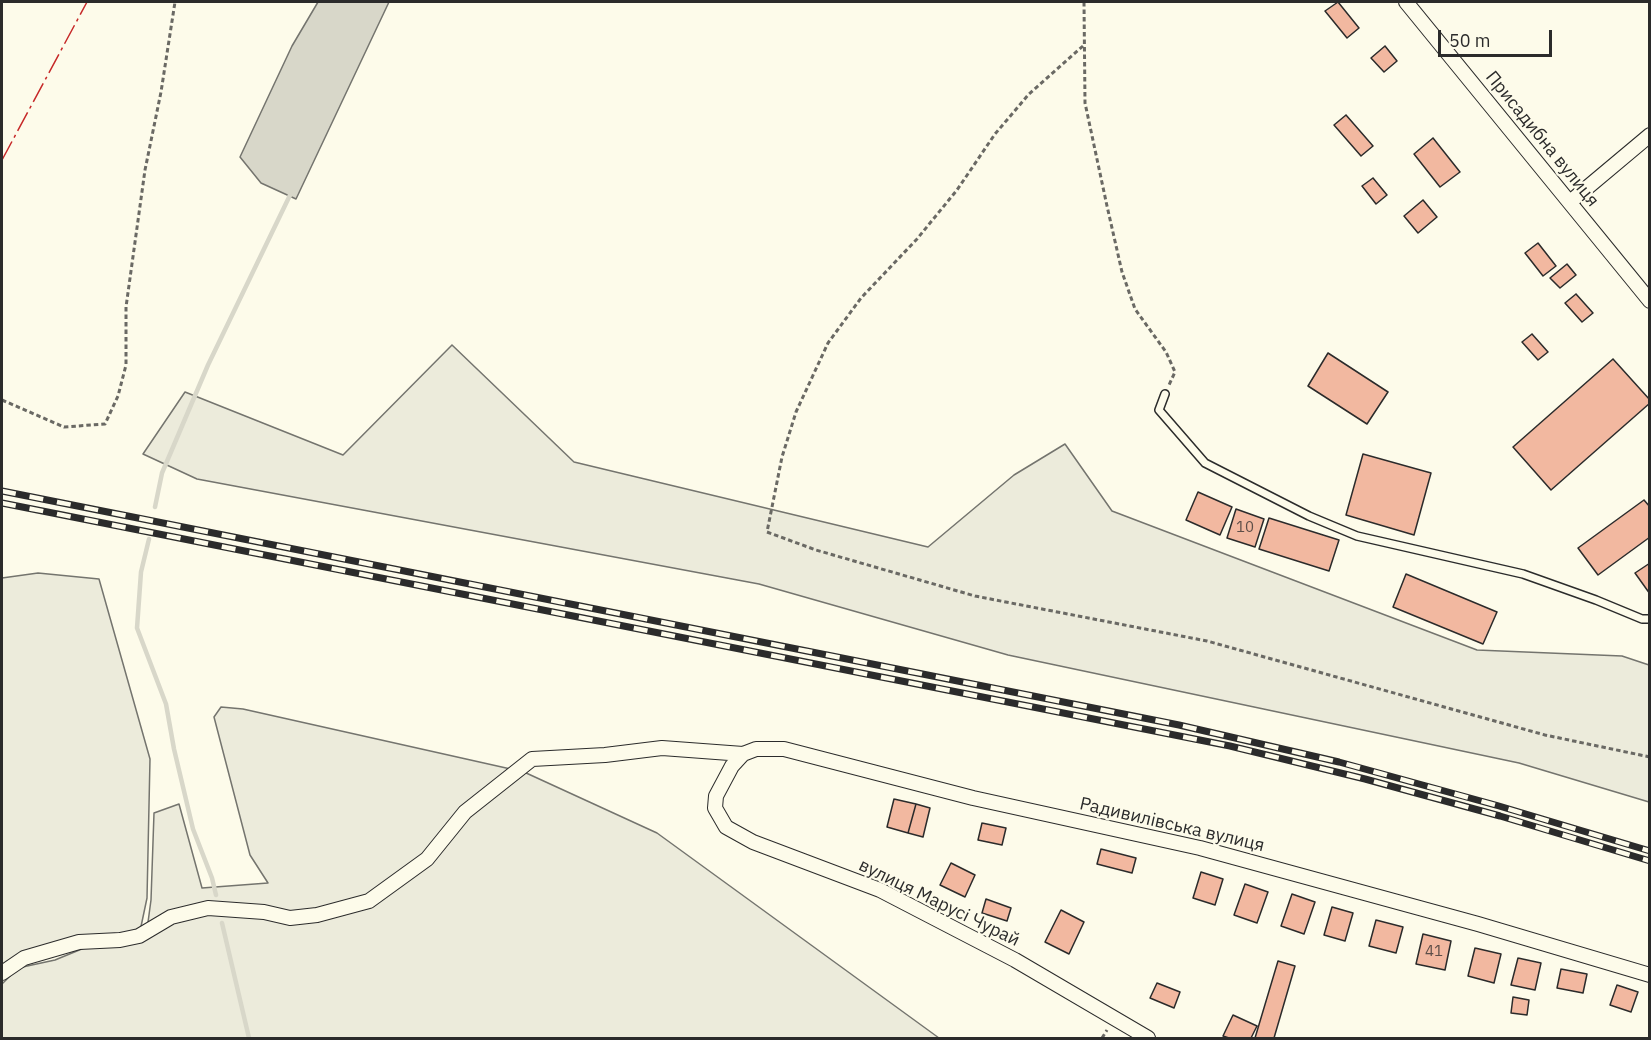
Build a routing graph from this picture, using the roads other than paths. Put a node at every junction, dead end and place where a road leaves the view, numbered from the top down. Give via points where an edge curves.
1 (1406, 2) edge
2 (1650, 135) edge
3 (1570, 202) junction
4 (1650, 301) edge
5 (1165, 394) road end
6 (1650, 619) edge
7 (742, 754) junction
8 (2, 973) edge
9 (1650, 975) edge
10 (1148, 1038) edge

1 - 3 street, Присадибна вулиця
2 - 3 street
3 - 4 street, Присадибна вулиця
5 - 6 lane via 1159,410 1205,463 1309,516 1357,536 1523,574
7 - 8 street, Радивилівська вулиця via 662,748 532,759 465,812 427,859 369,901 290,918 208,908 171,917 139,936 79,942 24,958
7 - 9 street, Радивилівська вулиця via 756,749 784,749 973,798 1200,848
7 - 10 street, вулиця Марусі Чурай via 716,796 715,808 726,827 753,842 880,891 1015,960

